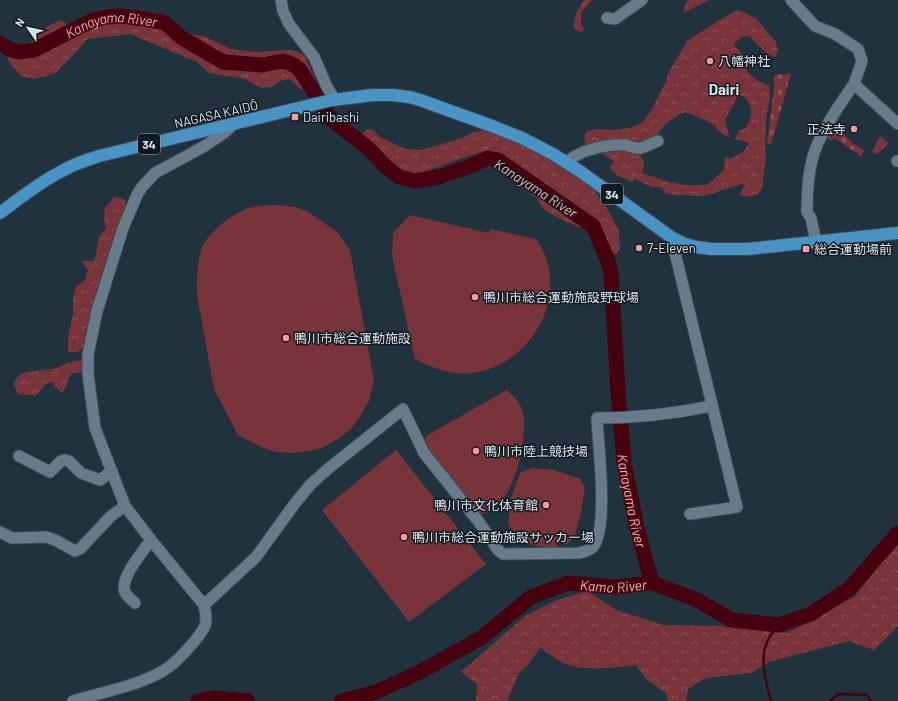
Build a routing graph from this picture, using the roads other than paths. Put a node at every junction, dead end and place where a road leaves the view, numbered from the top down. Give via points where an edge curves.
1 (281, 0) edge
2 (642, 0) edge
3 (791, 0) edge
4 (607, 18) dead end
5 (854, 84) junction
6 (333, 100) junction
7 (234, 124) junction
8 (898, 124) edge
9 (658, 142) dead end
10 (567, 163) junction
11 (0, 213) edge
12 (898, 233) edge
13 (675, 240) junction
14 (816, 242) junction
15 (711, 406) junction
16 (19, 456) dead end
17 (112, 471) junction
18 (124, 506) junction
19 (690, 514) dead end
20 (0, 532) edge
21 (150, 540) junction
22 (135, 604) dead end
23 (204, 605) junction
24 (73, 701) edge

1 - 6 street via 289,24 314,57
2 - 4 street via 615,19
3 - 5 street via 815,26 835,34 858,49 862,61
5 - 8 street
5 - 14 street via 836,110 812,159 807,212 811,218
6 - 7 main road, NAGASA KAIDŌ / 34
6 - 10 main road, 34 via 386,95 413,98 522,138
7 - 11 main road, NAGASA KAIDŌ / 34 via 80,162 47,179
7 - 17 street via 214,140 162,168 148,180 137,195 123,228 97,311 88,355 95,428
9 - 10 street via 639,148 625,145 606,146 578,154
10 - 13 main road, 34
12 - 14 main road, 34
13 - 14 main road, 34 via 696,247 719,250
13 - 15 street via 675,253
15 - 19 street via 737,507
15 - 23 street via 671,414 597,418 602,502 600,528 593,546 588,551 579,553 503,554 424,453 403,410 311,484 256,557
16 - 17 street via 50,472 65,460 81,473 100,480
17 - 18 street
18 - 20 street via 75,551 46,537 12,538
18 - 21 street
21 - 22 street via 126,576 125,592
21 - 23 street
23 - 24 street via 207,617 205,628 169,667 139,682

